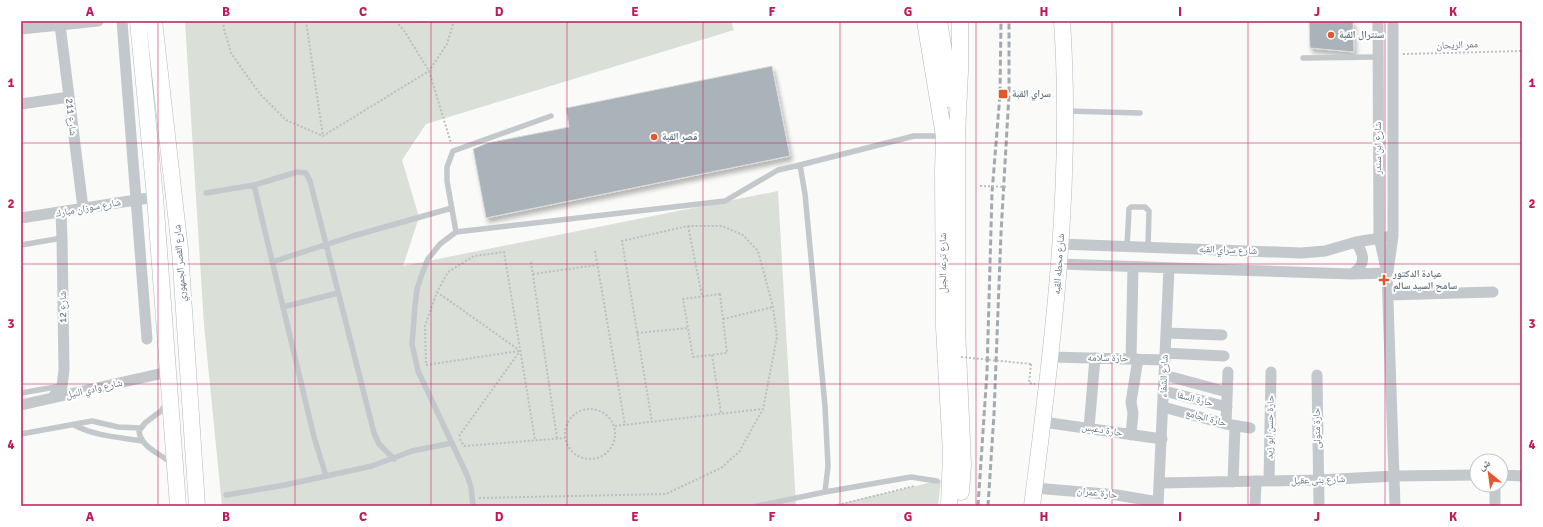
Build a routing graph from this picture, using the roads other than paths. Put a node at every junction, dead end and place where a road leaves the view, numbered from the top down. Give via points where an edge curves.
1 (98, 21) edge
2 (122, 21) edge
3 (138, 21) edge
4 (154, 21) edge
5 (925, 21) edge
6 (939, 21) edge
7 (960, 21) edge
8 (1062, 21) edge
9 (1378, 21) edge
10 (1393, 21) edge
11 (60, 25) junction
12 (21, 29) edge
13 (1378, 57) junction
14 (1303, 58) dead end
15 (69, 97) junction
16 (21, 104) edge
17 (1066, 110) junction
18 (1140, 113) dead end
19 (551, 116) dead end
20 (951, 135) junction
21 (800, 165) junction
22 (254, 185) junction
23 (206, 193) dead end
24 (155, 197) junction
25 (136, 200) junction
26 (83, 208) junction
27 (452, 208) junction
28 (60, 212) junction
29 (21, 218) edge
30 (456, 232) junction
31 (1393, 236) junction
32 (1379, 237) junction
33 (62, 238) junction
34 (1356, 242) junction
35 (21, 244) edge
36 (326, 244) junction
37 (1060, 244) junction
38 (1127, 246) junction
39 (1148, 247) junction
40 (272, 262) junction
41 (1059, 264) junction
42 (1133, 267) junction
43 (1169, 268) junction
44 (1387, 273) junction
45 (1352, 274) junction
46 (1493, 292) dead end
47 (338, 293) junction
48 (1388, 295) junction
49 (283, 307) junction
50 (1166, 333) junction
51 (1222, 335) dead end
52 (147, 339) dead end
53 (1224, 356) dead end
54 (1051, 357) junction
55 (1165, 357) junction
56 (1095, 358) junction
57 (1134, 359) junction
58 (168, 372) junction
59 (1228, 372) dead end
60 (1271, 372) dead end
61 (1164, 375) junction
62 (1317, 375) dead end
63 (62, 386) junction
64 (1164, 391) junction
65 (1227, 392) junction
66 (21, 393) edge
67 (170, 397) junction
68 (52, 398) junction
69 (21, 405) edge
70 (1163, 407) junction
71 (1227, 407) junction
72 (1043, 422) junction
73 (74, 425) junction
74 (107, 425) junction
75 (1231, 425) junction
76 (141, 428) junction
77 (1089, 428) junction
78 (1250, 428) dead end
79 (21, 434) edge
80 (1132, 434) junction
81 (109, 436) junction
82 (1162, 439) junction
83 (142, 440) junction
84 (452, 443) junction
85 (394, 459) junction
86 (175, 468) junction
87 (1509, 475) edge
88 (326, 476) junction
89 (1395, 476) junction
90 (1469, 476) edge
91 (1522, 476) edge
92 (1318, 480) junction
93 (937, 481) dead end
94 (1256, 481) junction
95 (1269, 481) junction
96 (1234, 482) junction
97 (1160, 483) junction
98 (1035, 488) junction
99 (825, 492) junction
100 (1494, 493) edge
101 (226, 495) dead end
102 (1158, 504) edge
103 (178, 506) edge
104 (197, 506) edge
105 (473, 506) edge
106 (757, 506) edge
107 (949, 506) edge
108 (960, 506) edge
109 (1032, 506) edge
110 (1255, 506) edge
111 (1318, 506) edge
112 (1396, 506) edge
113 (1495, 506) edge

1 - 11 street
2 - 25 street
3 - 24 main road, شارع القصر الجمهوري
4 - 104 main road, شارع القصر الجمهوري via 180,250
5 - 20 main road, شارع ترعه الجبل
6 - 20 main road, شارع ترعه الجبل via 948,76
7 - 20 main road, شارع ترعه الجبل via 960,70
8 - 17 main road, شارع محطه القبه
9 - 13 street, شارع ابن سندر
10 - 31 street, شارع ابن سندر
11 - 12 street
11 - 15 street, شارع 211
13 - 14 lane
13 - 32 street, شارع ابن سندر
15 - 16 street
15 - 26 street, شارع 211
17 - 18 lane
17 - 37 main road, شارع محطه القبه
19 - 27 lane via 453,151 447,167
20 - 21 lane via 914,136
20 - 107 main road, شارع ترعه الجبل via 943,173 944,327 951,453
20 - 108 main road, شارع ترعه الجبل via 963,465
21 - 30 lane via 778,170 725,201
21 - 99 lane via 825,406 828,466
22 - 23 lane
22 - 36 lane via 298,172 306,173
22 - 40 lane
24 - 25 street, شارع سوزان مبارك
24 - 58 main road, شارع القصر الجمهوري
25 - 26 street, شارع سوزان مبارك
25 - 52 street
26 - 28 street, شارع سوزان مبارك
27 - 30 lane
27 - 36 lane
28 - 29 street, شارع سوزان مبارك
28 - 33 street, شارع 12
30 - 84 lane via 440,244 428,259 422,274 417,289 412,344 418,370
31 - 32 street, شارع سراي القبه
31 - 44 street, شارع ابن سندر
32 - 34 street, شارع سراي القبه
32 - 44 street, شارع ابن سندر
33 - 35 lane
33 - 63 street, شارع 12
34 - 39 street, شارع سراي القبه via 1325,251 1302,253
34 - 45 street via 1363,258 1362,265
36 - 40 lane
36 - 47 lane
37 - 38 street, شارع سراي القبه
37 - 41 main road, شارع محطه القبه
38 - 39 street, شارع سراي القبه
38 - 39 lane via 1129,209 1145,207 1149,212
40 - 49 lane
41 - 42 street, شارع سراي القبه
41 - 54 main road, شارع محطه القبه
42 - 43 street, شارع سراي القبه
42 - 57 street
43 - 45 street, شارع سراي القبه
43 - 50 street, شارع الشفاء
44 - 45 street, شارع سراي القبه
44 - 48 street, شارع ابن سندر
46 - 48 street
47 - 49 lane
47 - 85 lane via 374,433 379,444
48 - 89 street, شارع ابن سندر
49 - 88 lane via 314,437
50 - 51 street
50 - 55 street, شارع الشفاء
53 - 55 street, حارة سلامه
54 - 56 street, حارة سلامه
54 - 72 main road, شارع محطه القبه
55 - 57 street, حارة سلامه
55 - 61 street, شارع الشفاء
56 - 57 street, حارة سلامه
56 - 77 street
57 - 80 street
58 - 67 main road, شارع القصر الجمهوري
58 - 68 street, شارع وادي النيل
59 - 65 street
60 - 95 street, حارة حسن ابو زيد
61 - 64 street, شارع الشفاء
61 - 65 street
62 - 92 street, حارة متولى
63 - 66 lane
63 - 68 street
64 - 70 street, شارع الشفاء
64 - 71 street, حارة السقا
65 - 71 street
67 - 76 lane via 161,412
67 - 86 main road, شارع القصر الجمهوري
68 - 69 street, شارع وادي النيل
70 - 75 street, حارة الجامع
70 - 82 street, شارع الشفاء
71 - 75 street
72 - 77 street, حارة دعبس
72 - 98 main road, شارع محطه القبه
73 - 74 lane via 92,421
73 - 79 lane
73 - 81 lane
74 - 76 lane
74 - 81 lane
75 - 78 street, حارة الجامع
75 - 96 street
76 - 83 lane via 139,431
77 - 80 street, حارة دعبس
80 - 82 street, حارة دعبس
81 - 83 lane
82 - 97 street, شارع الشفاء
83 - 86 lane
84 - 85 lane via 412,451
84 - 105 lane via 468,476
85 - 88 lane
86 - 103 main road, شارع القصر الجمهوري
87 - 91 street
88 - 101 lane
89 - 90 street, شارع بنى عقيل
89 - 92 street, شارع بنى عقيل
89 - 112 street, شارع ابن سندر
92 - 95 street, شارع بنى عقيل
92 - 111 street, حارة متولى
93 - 99 lane via 912,477
94 - 95 street, شارع بنى عقيل
94 - 96 street, شارع بنى عقيل
94 - 110 street
96 - 97 street, شارع بنى عقيل
97 - 102 street, شارع الشفاء
98 - 102 street, حارة عمران via 1117,495
98 - 109 main road, شارع محطه القبه
99 - 106 lane
100 - 113 street

